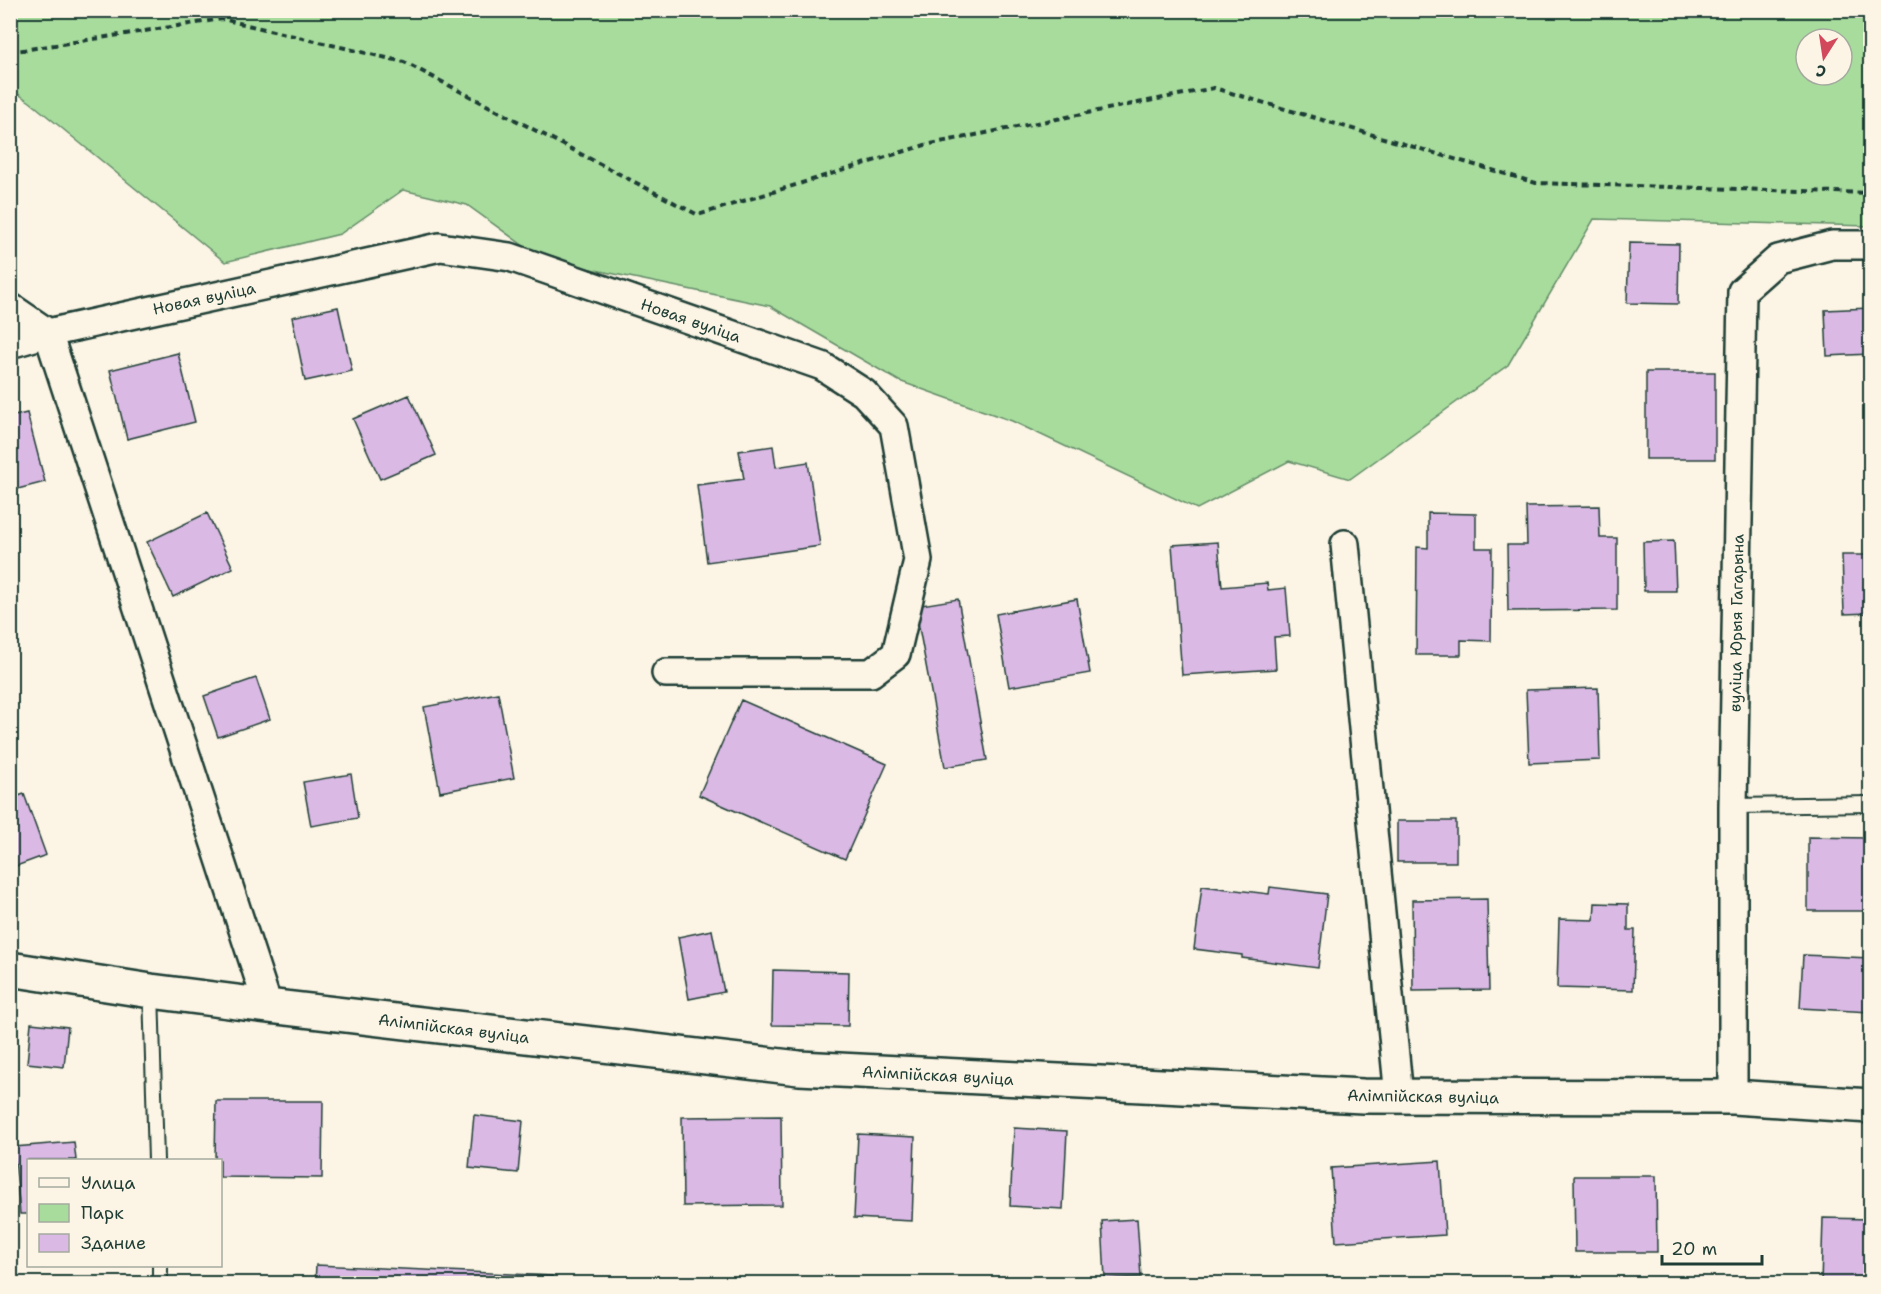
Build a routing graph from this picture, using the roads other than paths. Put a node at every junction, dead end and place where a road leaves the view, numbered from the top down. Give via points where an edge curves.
1 (1870, 245) edge
2 (10, 307) edge
3 (48, 333) junction
4 (10, 344) edge
5 (1345, 544) dead end
6 (666, 673) dead end
7 (1870, 804) edge
8 (1733, 806) junction
9 (10, 969) edge
10 (151, 991) junction
11 (268, 1006) junction
12 (1399, 1097) junction
13 (1732, 1097) junction
14 (1870, 1106) edge
15 (156, 1159) edge
16 (160, 1267) edge
17 (160, 1284) edge

1 - 8 street, вуліца Юрыя Гагарына via 1832,245 1778,259 1742,291
2 - 3 street
3 - 4 street, Новая вуліца
3 - 6 street, Новая вуліца via 440,247 510,257 822,366 864,393 894,426 918,560 896,654 871,674
3 - 11 street
5 - 12 street
7 - 8 lane
8 - 13 street, вуліца Юрыя Гагарына
9 - 10 street, Алімпійская вуліца
10 - 11 street, Алімпійская вуліца
10 - 15 lane
11 - 12 street, Алімпійская вуліца via 799,1068
12 - 13 street, Алімпійская вуліца
13 - 14 street, Алімпійская вуліца
16 - 17 lane

